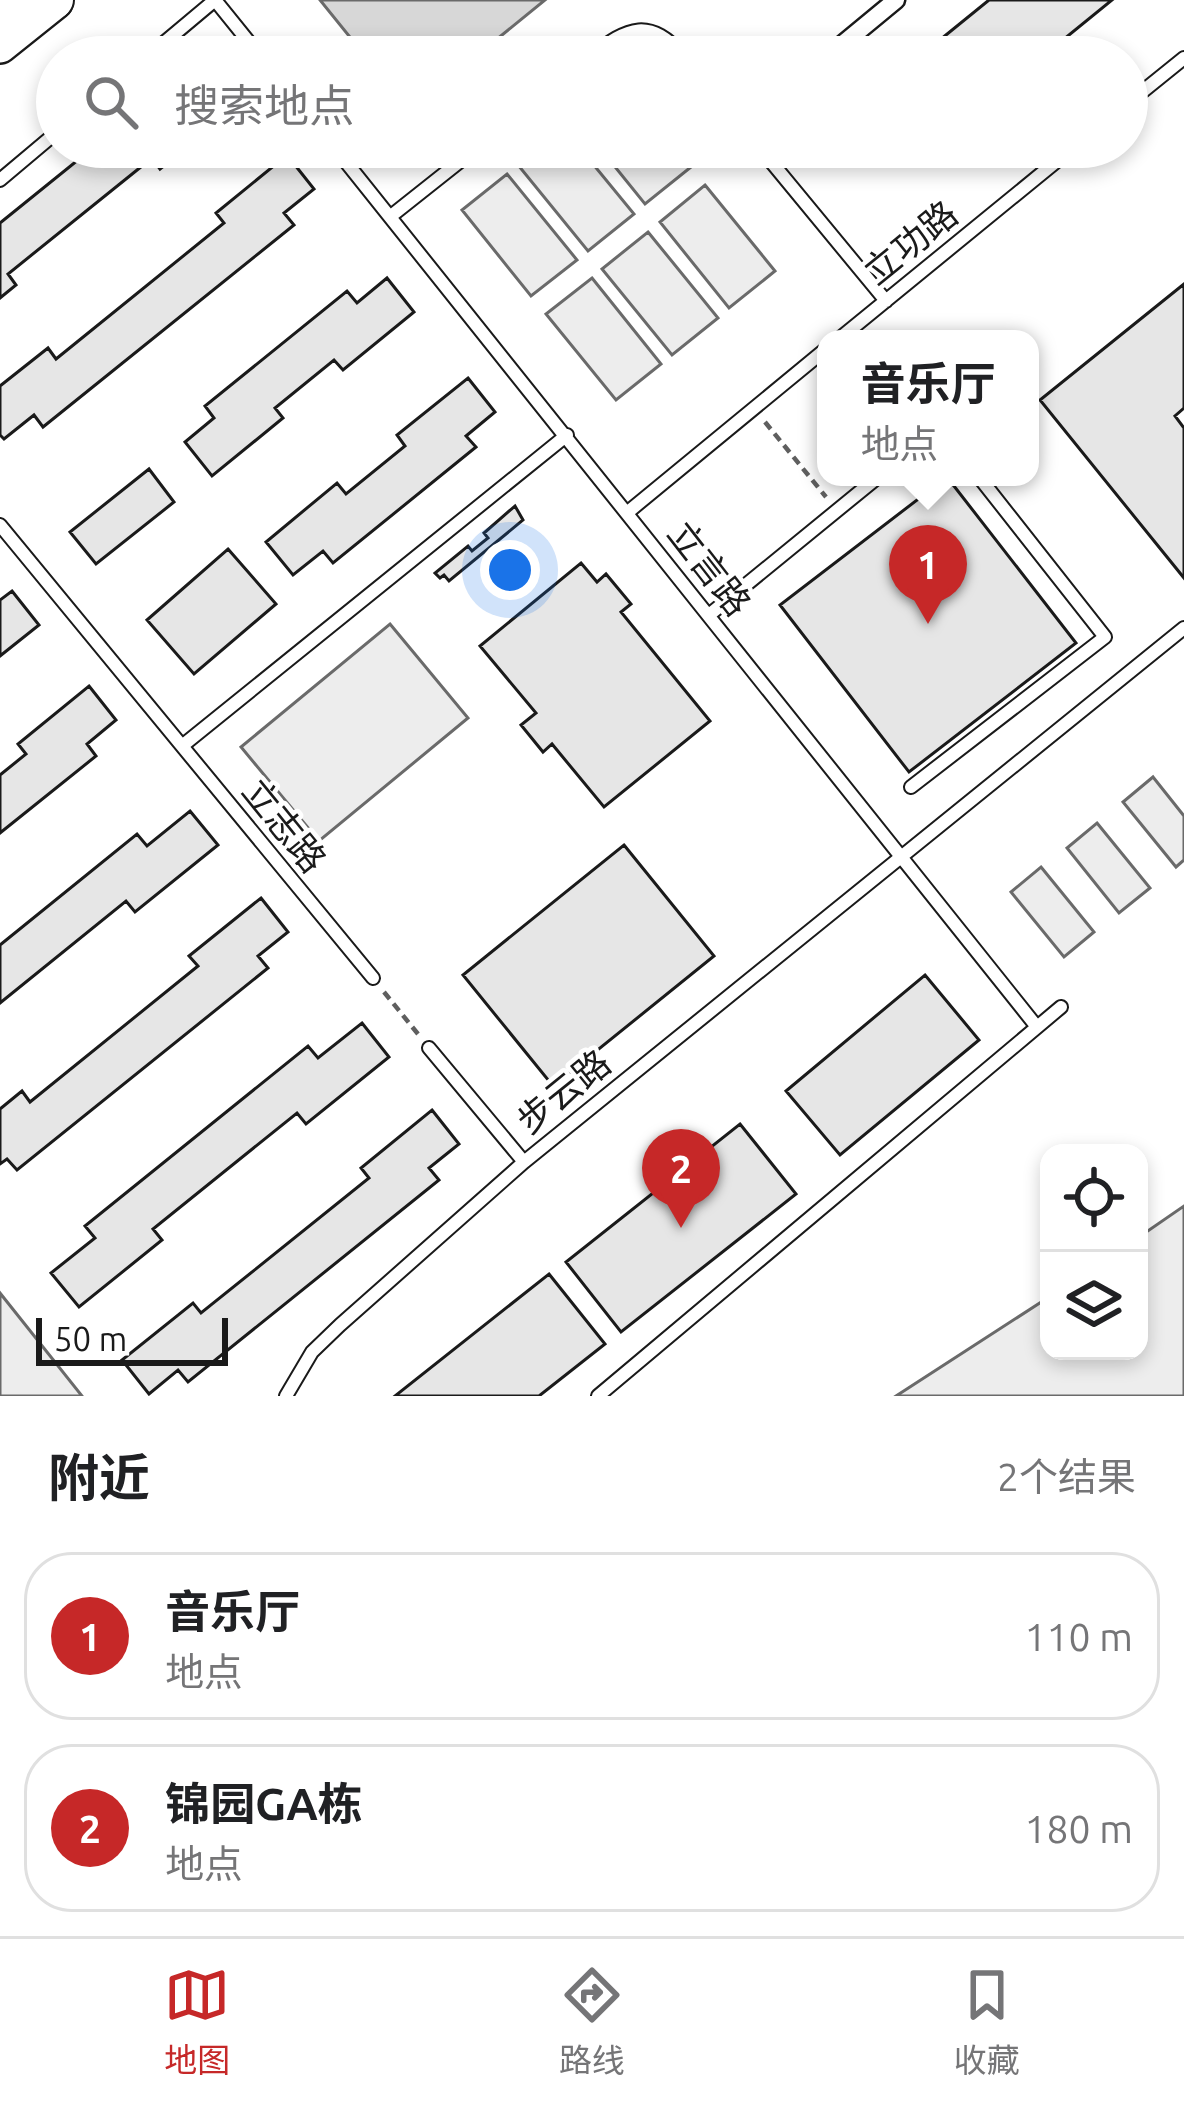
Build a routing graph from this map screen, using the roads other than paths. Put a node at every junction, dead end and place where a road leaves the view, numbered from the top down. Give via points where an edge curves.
1 (56, 0) edge
2 (215, 0) edge
3 (896, 0) edge
4 (0, 16) edge
5 (172, 36) edge
6 (245, 36) edge
7 (619, 36) edge
8 (661, 36) edge
9 (852, 36) edge
10 (0, 46) edge
11 (1184, 58) edge
12 (1148, 87) edge
13 (36, 150) edge
14 (351, 168) edge
15 (452, 168) edge
16 (776, 168) edge
17 (1049, 168) edge
18 (0, 180) edge
19 (391, 217) junction
20 (886, 301) junction
21 (850, 330) edge
22 (817, 357) edge
23 (567, 434) junction
24 (867, 486) edge
25 (986, 486) edge
26 (628, 512) junction
27 (0, 525) edge
28 (709, 615) junction
29 (1181, 636) edge
30 (182, 746) junction
31 (911, 787) dead end
32 (900, 854) junction
33 (373, 978) road end
34 (1061, 1007) dead end
35 (1037, 1027) junction
36 (429, 1048) road end
37 (524, 1162) junction
38 (286, 1396) edge
39 (598, 1396) edge

1 - 4 main road
1 - 10 main road
2 - 5 lane
2 - 6 lane
3 - 9 street
7 - 8 lane
11 - 12 lane
13 - 18 lane
14 - 19 lane, 立言路
15 - 19 lane
16 - 20 lane
17 - 20 lane, 立功路
19 - 23 lane, 立言路
20 - 21 lane, 立功路
22 - 26 lane
23 - 26 lane, 立言路
23 - 30 lane
24 - 28 lane
25 - 31 lane via 1105,637
26 - 28 lane, 立言路
27 - 30 lane, 立志路
28 - 32 lane, 立言路
29 - 32 lane, 步云路
30 - 33 lane, 立志路
32 - 35 lane, 立言路
32 - 37 lane, 步云路
34 - 35 lane
35 - 39 lane
36 - 37 lane
37 - 38 lane, 步云路 via 312,1352

